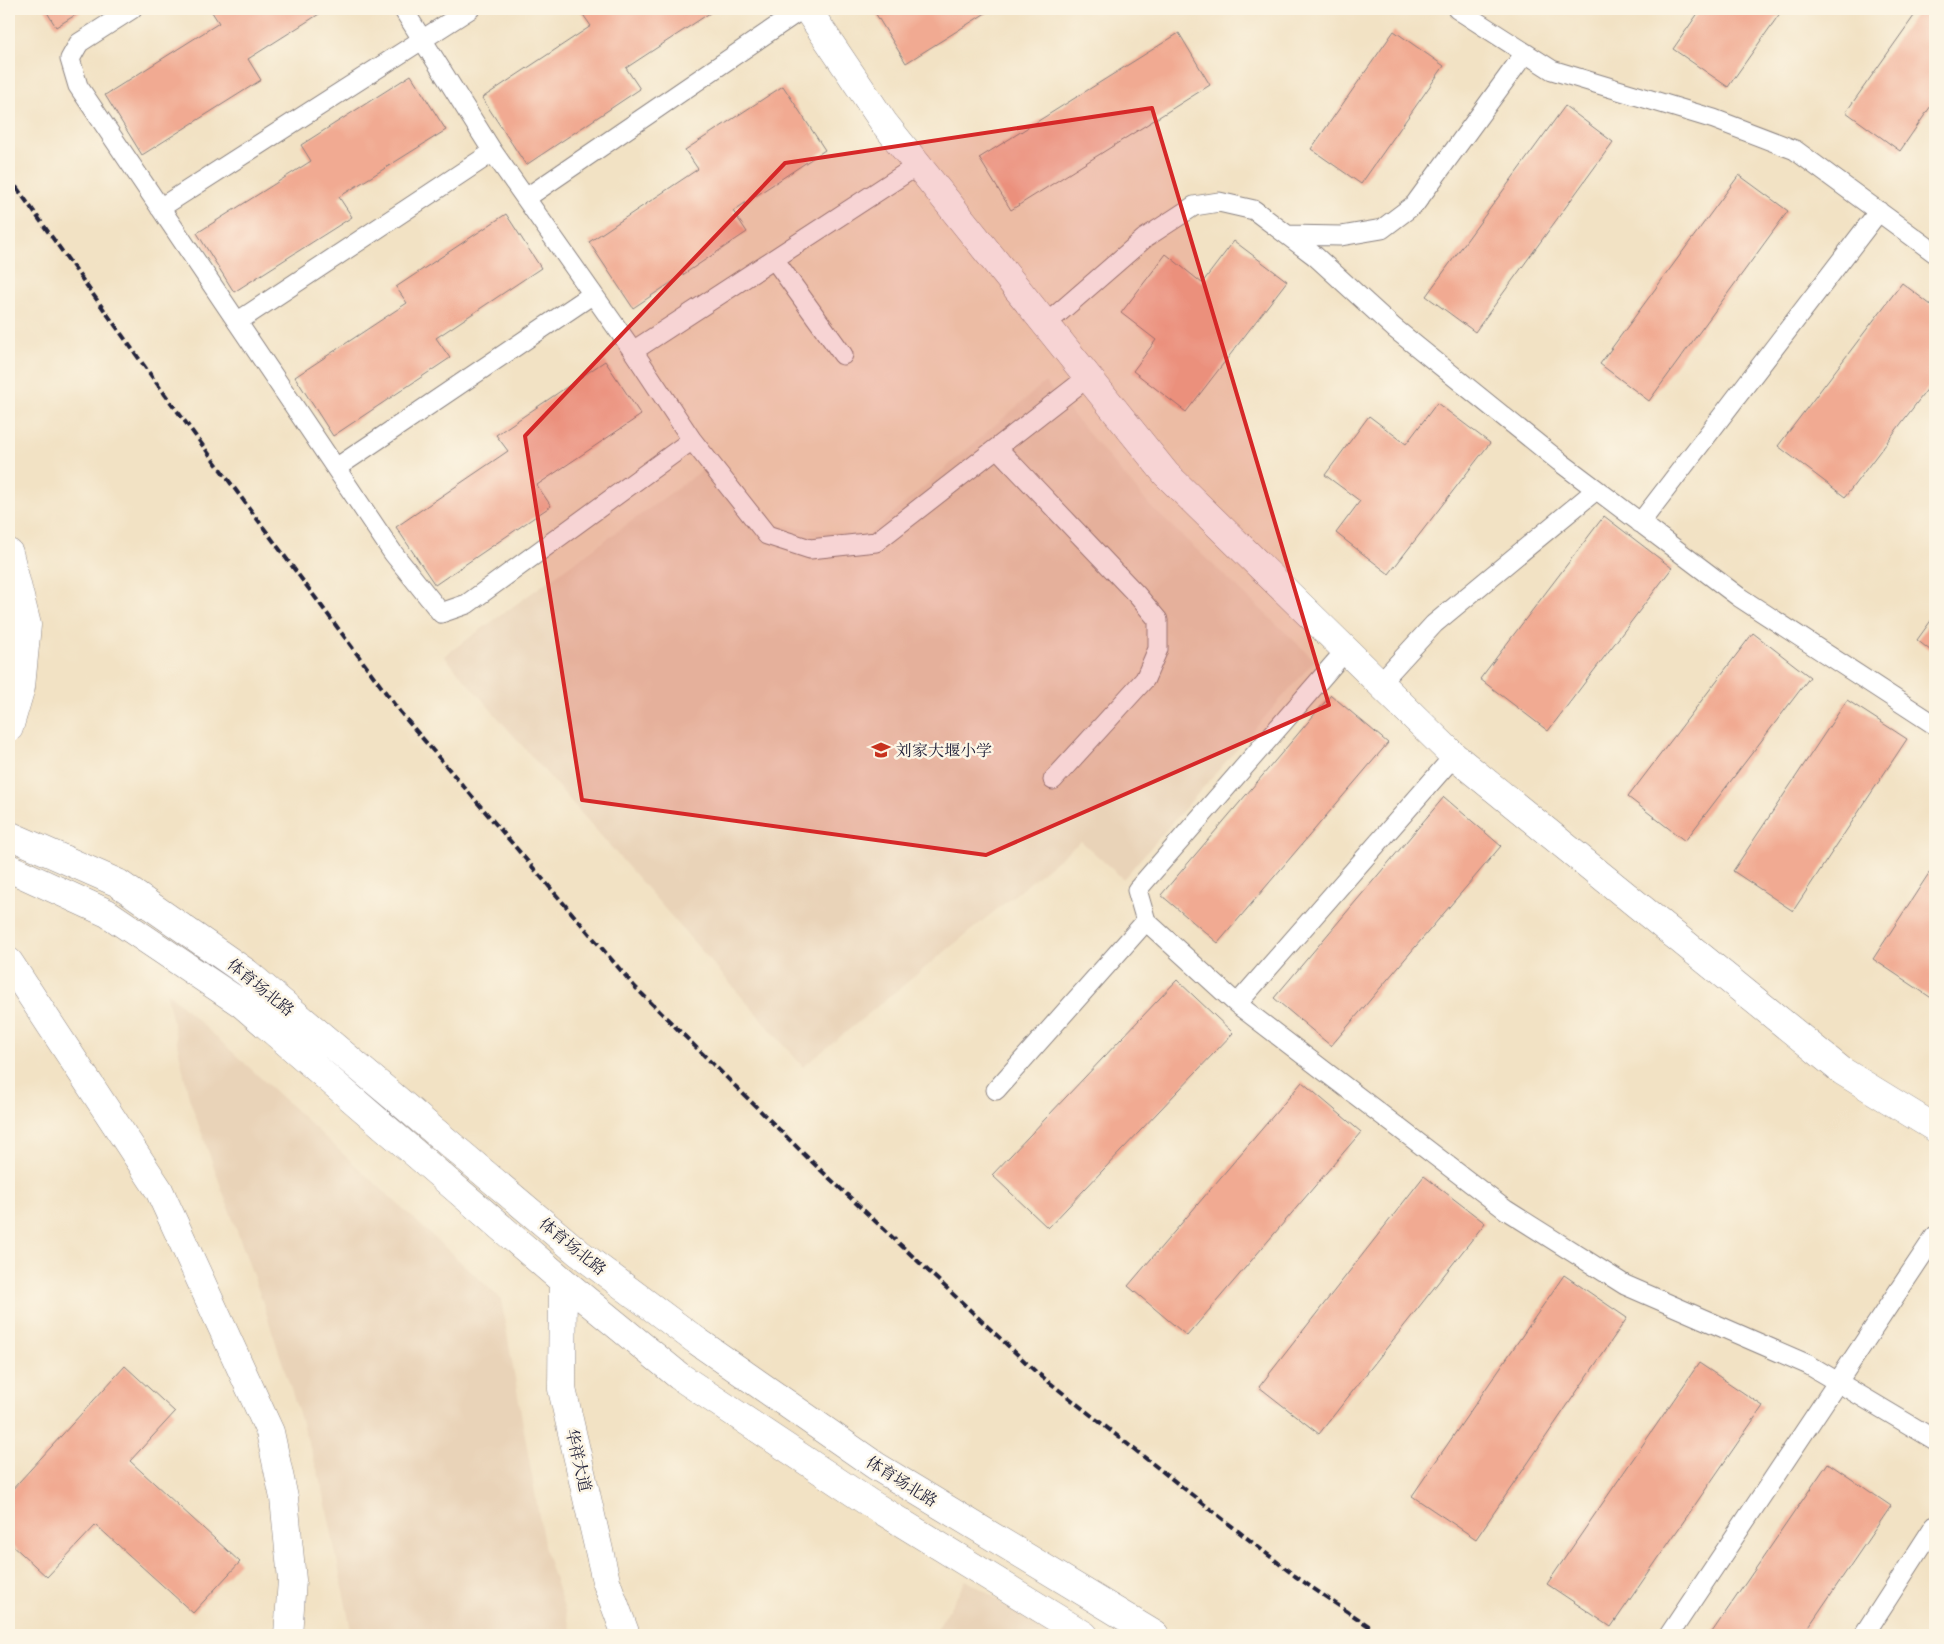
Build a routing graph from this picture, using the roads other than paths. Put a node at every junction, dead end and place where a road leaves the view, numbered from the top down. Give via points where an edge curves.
1 (132, 9) edge
2 (403, 9) edge
3 (470, 9) edge
4 (802, 9) edge
5 (807, 9) edge
6 (1457, 9) edge
7 (421, 38) junction
8 (1525, 53) junction
9 (493, 152) junction
10 (918, 166) junction
11 (526, 198) junction
12 (160, 208) junction
13 (1878, 211) junction
14 (1287, 235) junction
15 (1935, 253) edge
16 (774, 259) junction
17 (593, 294) junction
18 (237, 322) junction
19 (1046, 324) junction
20 (633, 351) junction
21 (843, 355) dead end
22 (1088, 377) junction
23 (692, 440) junction
24 (997, 448) junction
25 (336, 468) junction
26 (1596, 490) junction
27 (1640, 523) junction
28 (9, 553) edge
29 (1346, 650) junction
30 (1380, 683) junction
31 (1935, 726) edge
32 (9, 728) edge
33 (1454, 756) junction
34 (1053, 780) dead end
35 (9, 834) edge
36 (9, 868) edge
37 (1146, 921) junction
38 (9, 962) edge
39 (1237, 1004) junction
40 (996, 1090) dead end
41 (1935, 1128) edge
42 (1935, 1236) edge
43 (563, 1281) junction
44 (1838, 1382) junction
45 (1935, 1440) edge
46 (1935, 1525) edge
47 (288, 1635) edge
48 (626, 1635) edge
49 (1084, 1635) edge
50 (1155, 1635) edge
51 (1669, 1635) edge
52 (1864, 1635) edge

1 - 12 lane via 79,43 70,59 78,86
2 - 7 lane
3 - 7 lane
4 - 11 lane
5 - 10 street via 884,124
6 - 8 lane
7 - 9 lane
7 - 12 lane
8 - 13 lane via 1552,70 1714,119 1795,150
8 - 14 lane via 1415,204 1382,229 1341,236
9 - 11 lane
9 - 18 lane
10 - 16 lane
10 - 19 street
11 - 17 lane
12 - 18 lane
13 - 15 lane
13 - 27 lane
14 - 19 lane via 1254,210 1220,202 1194,206 1145,238
14 - 26 lane via 1315,256 1394,328
16 - 20 lane
16 - 21 lane
17 - 20 lane
17 - 25 lane
18 - 25 lane
19 - 22 street
20 - 23 lane
22 - 24 lane
22 - 29 street via 1166,474
23 - 24 lane via 768,534 810,549 876,542
23 - 25 lane via 467,604 441,613 394,553
24 - 34 lane via 1158,620 1158,649 1145,678
26 - 27 lane
26 - 30 lane via 1434,624
27 - 31 lane via 1739,597
28 - 32 street via 27,625 21,687
29 - 30 street
29 - 37 lane via 1138,890
30 - 33 street
33 - 39 lane
33 - 41 street via 1842,1072
35 - 50 street, 体育场北路 via 118,883 247,973 579,1253 698,1341 876,1466
36 - 43 street, 体育场北路 via 107,913 242,1004
37 - 39 lane
37 - 40 lane
38 - 47 street via 159,1190 270,1432 284,1498 292,1580
39 - 44 lane via 1506,1210 1624,1285 1809,1365
42 - 44 lane
43 - 48 street, 华祥大道 via 562,1389 606,1581
43 - 49 street, 体育场北路 via 679,1376 868,1502
44 - 45 lane
44 - 51 lane
46 - 52 lane

